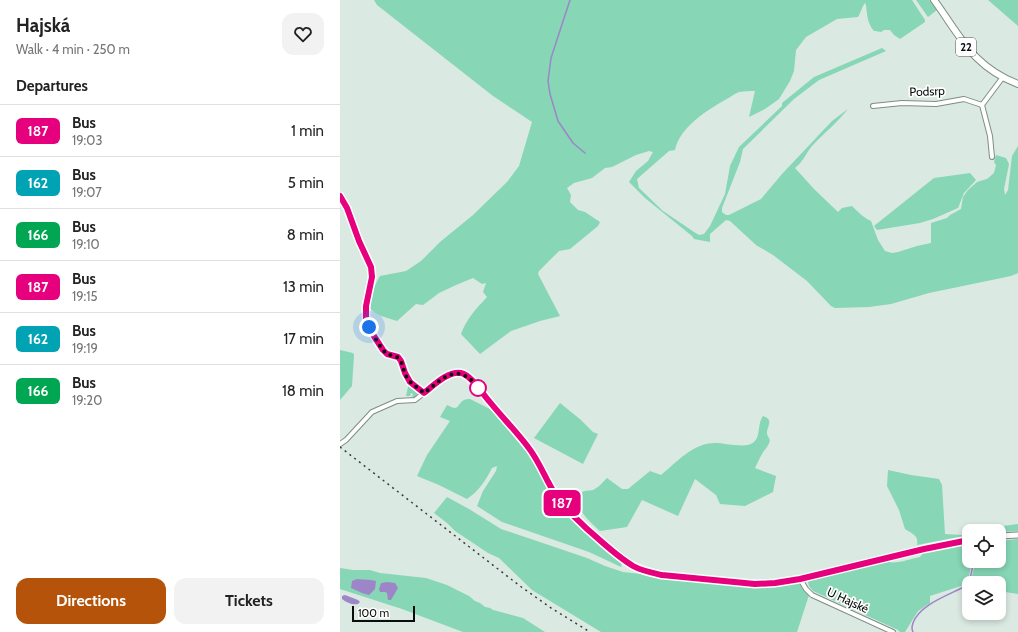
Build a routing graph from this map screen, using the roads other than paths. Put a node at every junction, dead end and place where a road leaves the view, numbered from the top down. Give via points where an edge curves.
1 (934, 0) edge
2 (1003, 77) junction
3 (1018, 84) edge
4 (982, 105) junction
5 (873, 106) dead end
6 (992, 157) dead end
7 (340, 196) edge
8 (424, 393) junction
9 (340, 444) edge
10 (1018, 535) edge
11 (1006, 536) edge
12 (962, 541) edge
13 (800, 579) junction
14 (893, 632) edge

1 - 2 main road, 22 via 963,43 983,64
2 - 3 main road, 22
2 - 4 street
4 - 5 street, Podsrp via 964,99 936,104 902,103
4 - 6 street via 990,136
7 - 8 street via 371,267 366,319 383,350 398,357 410,382
8 - 9 street via 415,400 397,401 372,412
8 - 13 street via 443,378 453,374 461,373 472,380 529,447 557,498 567,510 610,549 634,566 662,575 755,584
10 - 11 street
12 - 13 street
13 - 14 street, U Hajské via 812,594

